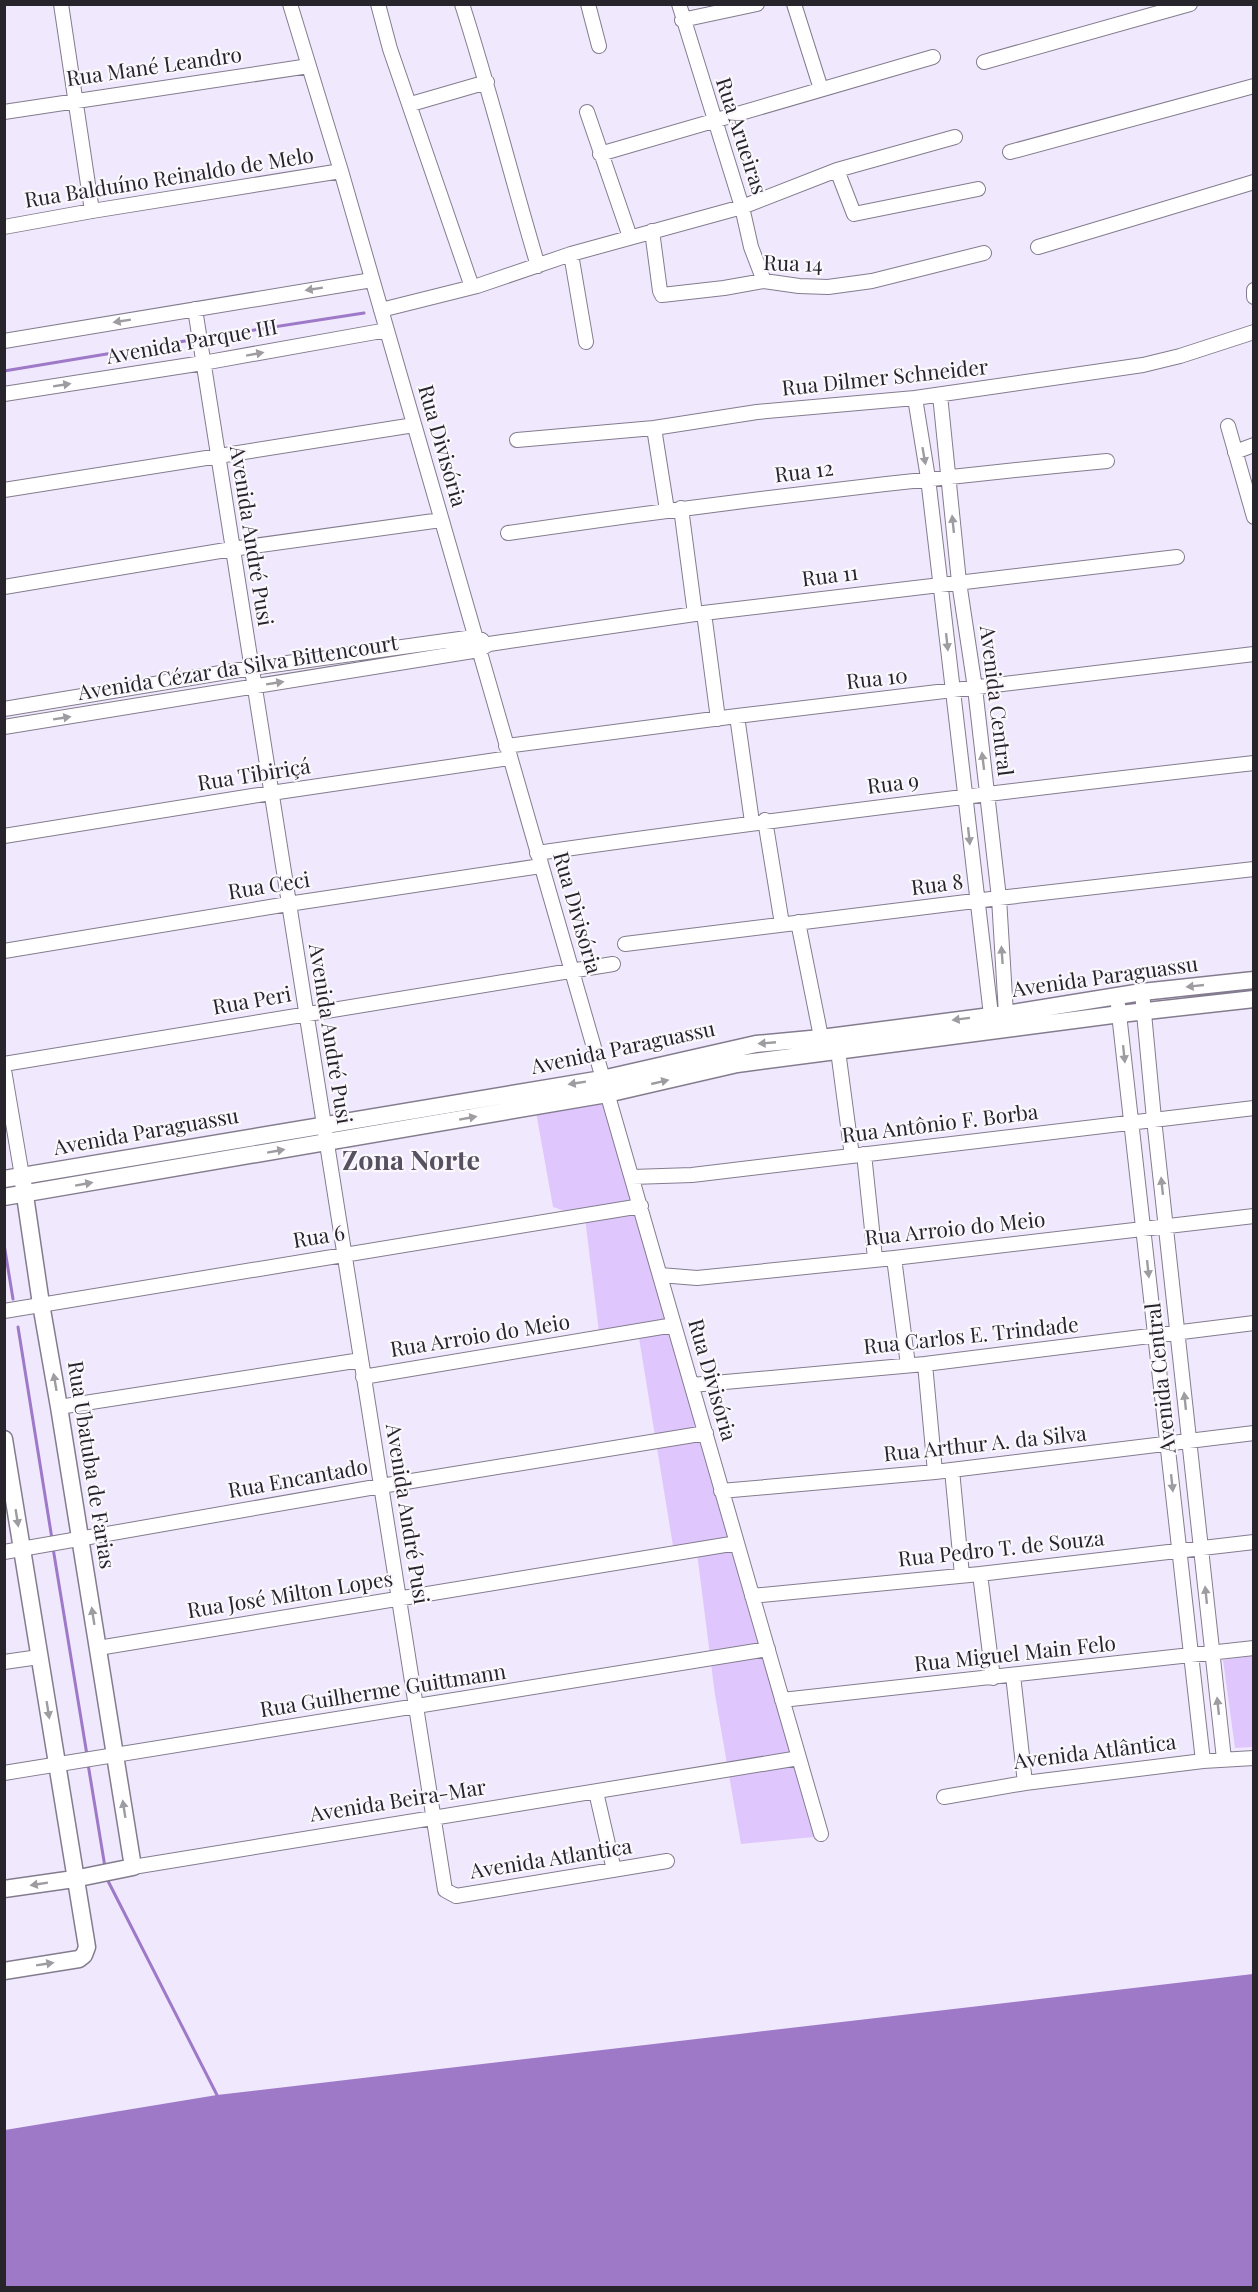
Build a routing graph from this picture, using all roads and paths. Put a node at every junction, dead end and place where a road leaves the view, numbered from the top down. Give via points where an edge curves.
1 (61, 4) edge
2 (290, 4) edge
3 (378, 4) edge
4 (462, 4) edge
5 (588, 4) edge
6 (679, 4) edge
7 (757, 4) edge
8 (794, 4) edge
9 (1190, 4) edge
10 (682, 20) junction
11 (599, 46) dead end
12 (933, 57) dead end
13 (984, 62) dead end
14 (309, 66) junction
15 (487, 82) junction
16 (1254, 86) edge
17 (821, 89) junction
18 (76, 99) junction
19 (411, 104) junction
20 (4, 112) edge
21 (587, 112) dead end
22 (714, 119) junction
23 (955, 137) dead end
24 (1010, 152) dead end
25 (600, 154) junction
26 (837, 170) junction
27 (341, 171) junction
28 (1254, 182) edge
29 (978, 189) dead end
30 (742, 207) junction
31 (92, 211) junction
32 (4, 227) edge
33 (652, 231) junction
34 (630, 237) junction
35 (1038, 247) dead end
36 (984, 253) dead end
37 (571, 254) junction
38 (538, 266) junction
39 (372, 280) junction
40 (764, 281) junction
41 (472, 287) junction
42 (195, 309) junction
43 (381, 310) junction
44 (387, 330) junction
45 (1254, 332) edge
46 (4, 341) edge
47 (586, 342) dead end
48 (203, 363) junction
49 (4, 394) edge
50 (940, 395) junction
51 (915, 398) junction
52 (414, 425) junction
53 (1228, 426) dead end
54 (654, 428) junction
55 (517, 440) dead end
56 (1254, 445) edge
57 (1235, 452) junction
58 (217, 456) junction
59 (1107, 461) dead end
60 (948, 476) junction
61 (928, 478) junction
62 (4, 490) edge
63 (681, 508) junction
64 (667, 510) junction
65 (1254, 516) edge
66 (441, 520) junction
67 (508, 534) dead end
68 (232, 549) junction
69 (1177, 557) dead end
70 (959, 582) junction
71 (940, 584) junction
72 (4, 586) edge
73 (699, 614) junction
74 (481, 643) junction
75 (1254, 654) edge
76 (251, 668) junction
77 (254, 686) junction
78 (975, 688) junction
79 (952, 691) junction
80 (4, 709) edge
81 (737, 716) junction
82 (718, 719) junction
83 (4, 727) edge
84 (508, 752) junction
85 (1254, 763) edge
86 (271, 793) junction
87 (987, 793) junction
88 (964, 796) junction
89 (759, 821) junction
90 (4, 836) edge
91 (539, 860) junction
92 (1254, 869) edge
93 (999, 898) junction
94 (976, 901) junction
95 (288, 904) junction
96 (798, 922) junction
97 (782, 924) junction
98 (625, 944) dead end
99 (4, 951) edge
100 (613, 964) dead end
101 (571, 970) junction
102 (1254, 980) edge
103 (1142, 992) junction
104 (1117, 996) junction
105 (1254, 999) edge
106 (1144, 1012) junction
107 (306, 1013) junction
108 (998, 1014) junction
109 (1120, 1014) junction
110 (829, 1044) junction
111 (4, 1064) edge
112 (4, 1070) edge
113 (605, 1086) junction
114 (1254, 1108) edge
115 (1154, 1119) junction
116 (1131, 1121) junction
117 (323, 1125) junction
118 (326, 1143) junction
119 (858, 1155) junction
120 (22, 1176) junction
121 (632, 1177) junction
122 (4, 1179) edge
123 (26, 1194) junction
124 (5, 1197) edge
125 (641, 1206) junction
126 (1254, 1216) edge
127 (1166, 1226) junction
128 (1143, 1229) junction
129 (344, 1254) junction
130 (875, 1258) junction
131 (894, 1258) junction
132 (660, 1275) junction
133 (40, 1304) junction
134 (4, 1311) edge
135 (1254, 1323) edge
136 (674, 1325) junction
137 (1178, 1332) junction
138 (1155, 1336) junction
139 (361, 1360) junction
140 (925, 1364) junction
141 (908, 1365) junction
142 (363, 1377) junction
143 (692, 1385) junction
144 (59, 1407) junction
145 (706, 1433) junction
146 (1254, 1433) edge
147 (4, 1439) edge
148 (1189, 1440) junction
149 (1167, 1444) junction
150 (952, 1470) junction
151 (935, 1472) junction
152 (381, 1486) junction
153 (721, 1491) junction
154 (72, 1541) junction
155 (1254, 1542) edge
156 (737, 1544) junction
157 (1201, 1547) junction
158 (30, 1548) junction
159 (1179, 1549) junction
160 (4, 1552) edge
161 (980, 1574) junction
162 (962, 1575) junction
163 (752, 1596) junction
164 (399, 1598) junction
165 (98, 1648) junction
166 (1254, 1648) edge
167 (768, 1649) junction
168 (1213, 1653) junction
169 (1191, 1656) junction
170 (39, 1657) junction
171 (4, 1662) edge
172 (1013, 1675) junction
173 (993, 1678) junction
174 (782, 1700) junction
175 (416, 1706) junction
176 (108, 1758) junction
177 (799, 1758) junction
178 (1254, 1758) edge
179 (1224, 1759) junction
180 (1203, 1761) junction
181 (61, 1765) junction
182 (4, 1773) edge
183 (1026, 1783) junction
184 (596, 1792) junction
185 (944, 1797) dead end
186 (433, 1819) junction
187 (821, 1834) dead end
188 (667, 1861) dead end
189 (130, 1867) junction
190 (614, 1870) junction
191 (80, 1878) junction
192 (4, 1889) edge
193 (445, 1890) joint
194 (4, 1971) edge

1 - 18 street
2 - 14 street, Rua Divisória
3 - 19 street
4 - 15 street
5 - 11 street
6 - 10 street, Rua Arueiras
7 - 10 street
8 - 17 street
9 - 13 street
10 - 22 street, Rua Arueiras
12 - 17 street
14 - 18 street, Rua Mané Leandro
14 - 27 street, Rua Divisória
15 - 19 street
15 - 38 street
16 - 24 street
17 - 22 street
18 - 20 street, Rua Mané Leandro
18 - 31 street
19 - 41 street
21 - 25 street
22 - 25 street
22 - 30 street, Rua Arueiras
23 - 26 street
25 - 34 street
26 - 29 street via 854,214
26 - 30 street
27 - 31 street, Rua Balduíno Reinaldo de Melo
27 - 39 street, Rua Divisória
28 - 35 street
30 - 33 street
30 - 40 street, Rua Arueiras via 751,248
31 - 32 street, Rua Balduíno Reinaldo de Melo
33 - 34 street
33 - 40 street, Rua 14 via 662,295
34 - 37 street
36 - 40 street, Rua 14 via 828,287
37 - 38 street
37 - 47 street
38 - 41 street
39 -> 42 street, Avenida Parque III
39 - 43 street, Rua Divisória
41 - 43 street
42 -> 46 street, Avenida Parque III
42 - 48 street, Avenida André Pusi
43 - 44 street, Rua Divisória
48 -> 44 street, Avenida Parque III
44 - 52 street, Rua Divisória
45 - 50 street, Rua Dilmer Schneider via 1143,365
49 -> 48 street, Avenida Parque III
48 - 58 street, Avenida André Pusi
50 - 51 street, Rua Dilmer Schneider
50 - 60 street, Avenida Central
51 - 54 street, Rua Dilmer Schneider via 757,412
51 -> 61 street, Avenida Central
52 - 58 street
52 - 66 street, Rua Divisória
53 - 57 street
54 - 55 street, Rua Dilmer Schneider
54 - 64 street
56 - 57 street
57 - 65 street
58 - 62 street
58 - 68 street, Avenida André Pusi
59 - 60 street, Rua 12
60 - 61 street, Rua 12
70 -> 60 street, Avenida Central
61 - 63 street, Rua 12
61 - 71 street, Avenida Central
63 - 64 street, Rua 12
63 - 73 street
64 - 67 street, Rua 12
66 - 68 street
66 - 74 street, Rua Divisória
68 - 72 street
68 - 76 street, Avenida André Pusi
69 - 70 street, Rua 11
70 - 71 street, Rua 11
70 - 78 street, Avenida Central
71 - 73 street, Rua 11
71 -> 79 street, Avenida Central
73 - 74 street, Rua 11
73 - 82 street
74 - 76 street, Avenida Cézar da Silva Bittencourt
77 -> 74 street, Avenida Cézar da Silva Bittencourt
74 - 84 street, Rua Divisória
75 - 78 street, Rua 10
76 - 77 street, Avenida André Pusi
76 - 80 street, Avenida Cézar da Silva Bittencourt
83 -> 77 street, Avenida Cézar da Silva Bittencourt
77 - 86 street, Avenida André Pusi
78 - 79 street, Rua 10
87 -> 78 street, Avenida Central
79 - 81 street, Rua 10
79 - 88 street, Avenida Central
81 - 82 street, Rua 10
81 - 89 street
82 - 84 street, Rua 10
84 - 86 street, Rua Tibiriçá
84 - 91 street, Rua Divisória
85 - 87 street, Rua 9
86 - 90 street, Rua Tibiriçá
86 - 95 street, Avenida André Pusi
87 - 88 street, Rua 9
87 - 93 street, Avenida Central
88 - 89 street, Rua 9
88 -> 94 street, Avenida Central
89 - 91 street, Rua 9
89 - 97 street
91 - 95 street, Rua Ceci
91 - 101 street, Rua Divisória
92 - 93 street, Rua 8
93 - 94 street, Rua 8
108 -> 93 street, Avenida Central
94 - 96 street, Rua 8
94 - 108 street, Avenida Central
95 - 99 street, Rua Ceci
95 - 107 street, Avenida André Pusi
96 - 97 street, Rua 8
96 - 110 street
97 - 98 street, Rua 8
100 - 101 street, Rua Peri
101 - 107 street, Rua Peri
101 - 113 street, Rua Divisória
102 -> 103 main road, Avenida Paraguassu
103 - 104 main road, Avenida Paraguassu
103 - 106 street, Avenida Central
104 - 108 main road, Avenida Paraguassu
104 - 109 street, Avenida Central
105 - 106 main road, Avenida Paraguassu
106 - 109 main road, Avenida Paraguassu
106 - 115 street, Avenida Central
107 - 111 street, Rua Peri
107 - 117 street, Avenida André Pusi
108 -> 110 main road, Avenida Paraguassu
109 - 110 main road, Avenida Paraguassu
109 -> 116 street, Avenida Central
110 - 113 main road, Avenida Paraguassu
110 - 119 street
112 - 120 street, Rua Ubatuba de Farias
113 -> 117 main road, Avenida Paraguassu
118 -> 113 main road, Avenida Paraguassu
113 - 121 street, Rua Divisória
114 - 115 street, Rua Antônio F. Borba
115 - 116 street, Rua Antônio F. Borba
127 -> 115 street, Avenida Central
116 - 119 street, Rua Antônio F. Borba
116 - 128 street, Avenida Central
117 - 118 street, Avenida André Pusi
117 - 120 main road, Avenida Paraguassu
123 -> 118 main road, Avenida Paraguassu
118 - 129 street, Avenida André Pusi
119 - 121 street, Rua Antônio F. Borba via 692,1175
119 - 130 street
120 - 122 main road, Avenida Paraguassu
120 - 123 main road, Rua Ubatuba de Farias
121 - 125 street, Rua Divisória
123 - 124 main road, Avenida Paraguassu
123 - 133 main road, Rua Ubatuba de Farias
125 - 129 street, Rua 6
125 - 132 street, Rua Divisória
126 - 127 street, Rua Arroio do Meio
127 - 128 street, Rua Arroio do Meio
127 - 137 street, Avenida Central
128 - 131 street, Rua Arroio do Meio
128 -> 138 street, Avenida Central
129 - 133 street, Rua 6
129 - 139 street, Avenida André Pusi
130 - 131 street, Rua Arroio do Meio
130 - 132 street, Rua Arroio do Meio via 698,1278
131 - 141 street
132 - 136 street, Rua Divisória
133 - 134 street, Rua 6
144 -> 133 main road, Rua Ubatuba de Farias
135 - 137 street, Rua Carlos E. Trindade
136 - 142 street, Rua Arroio do Meio
136 - 143 street, Rua Divisória
137 - 138 street, Rua Carlos E. Trindade
148 -> 137 street, Avenida Central
138 - 140 street, Rua Carlos E. Trindade
138 - 149 street, Avenida Central
139 - 142 street, Avenida André Pusi
139 - 144 street, Rua Arroio do Meio
140 - 141 street, Rua Carlos E. Trindade
140 - 151 street
141 - 143 street, Rua Carlos E. Trindade
142 - 152 street, Avenida André Pusi
143 - 145 street, Rua Divisória
144 - 154 main road, Rua Ubatuba de Farias
145 - 152 street, Rua Encantado
145 - 153 street, Rua Divisória
146 - 148 street, Rua Arthur A. da Silva
147 -> 158 main road
148 - 149 street, Rua Arthur A. da Silva
148 - 157 street, Avenida Central
149 - 150 street, Rua Arthur A. da Silva
149 -> 159 street, Avenida Central
150 - 151 street, Rua Arthur A. da Silva
150 - 162 street
151 - 153 street, Rua Arthur A. da Silva
152 - 154 street, Rua Encantado
152 - 164 street, Avenida André Pusi
153 - 156 street, Rua Divisória
154 - 158 street, Rua Encantado
165 -> 154 main road, Rua Ubatuba de Farias
155 - 157 street, Rua Pedro T. de Souza
156 - 163 street, Rua Divisória
156 - 164 street, Rua José Milton Lopes
157 - 159 street, Rua Pedro T. de Souza
168 -> 157 street, Avenida Central
158 - 160 street, Rua Encantado
158 - 170 main road
159 - 161 street, Rua Pedro T. de Souza
159 - 169 street, Avenida Central
161 - 162 street, Rua Pedro T. de Souza
161 - 173 street
162 - 163 street, Rua Pedro T. de Souza
163 - 167 street, Rua Divisória
164 - 165 street, Rua José Milton Lopes
164 - 175 street, Avenida André Pusi
165 - 176 main road, Rua Ubatuba de Farias
166 - 168 street, Rua Miguel Main Felo
167 - 174 street, Rua Divisória
167 - 175 street, Rua Guilherme Guittmann
168 - 169 street, Rua Miguel Main Felo
179 -> 168 street, Avenida Central
169 - 172 street, Rua Miguel Main Felo
169 - 180 street, Avenida Central
170 - 171 street
170 -> 181 main road
172 - 173 street, Rua Miguel Main Felo
172 - 183 street
173 - 174 street, Rua Miguel Main Felo
174 - 177 street, Rua Divisória
175 - 176 street, Rua Guilherme Guittmann
175 - 186 street, Avenida André Pusi
176 - 181 street, Rua Guilherme Guittmann
189 -> 176 main road, Rua Ubatuba de Farias
177 - 184 street, Avenida Beira-Mar
177 - 187 street, Rua Divisória
178 - 179 street, Avenida Atlântica
179 - 180 street, Avenida Atlântica
180 - 183 street, Avenida Atlântica
181 - 182 street, Rua Guilherme Guittmann
181 - 191 main road
183 - 185 street, Avenida Atlântica
184 - 186 street, Avenida Beira-Mar
184 - 190 street
186 - 189 street, Avenida Beira-Mar
186 - 193 street, Avenida André Pusi
188 - 190 street, Avenida Atlantica
189 - 191 main road, Avenida Beira-Mar
190 - 193 street, Avenida Atlantica via 456,1896
191 -> 192 main road, Avenida Beira-Mar
194 -> 191 main road via 84,1955 87,1947

